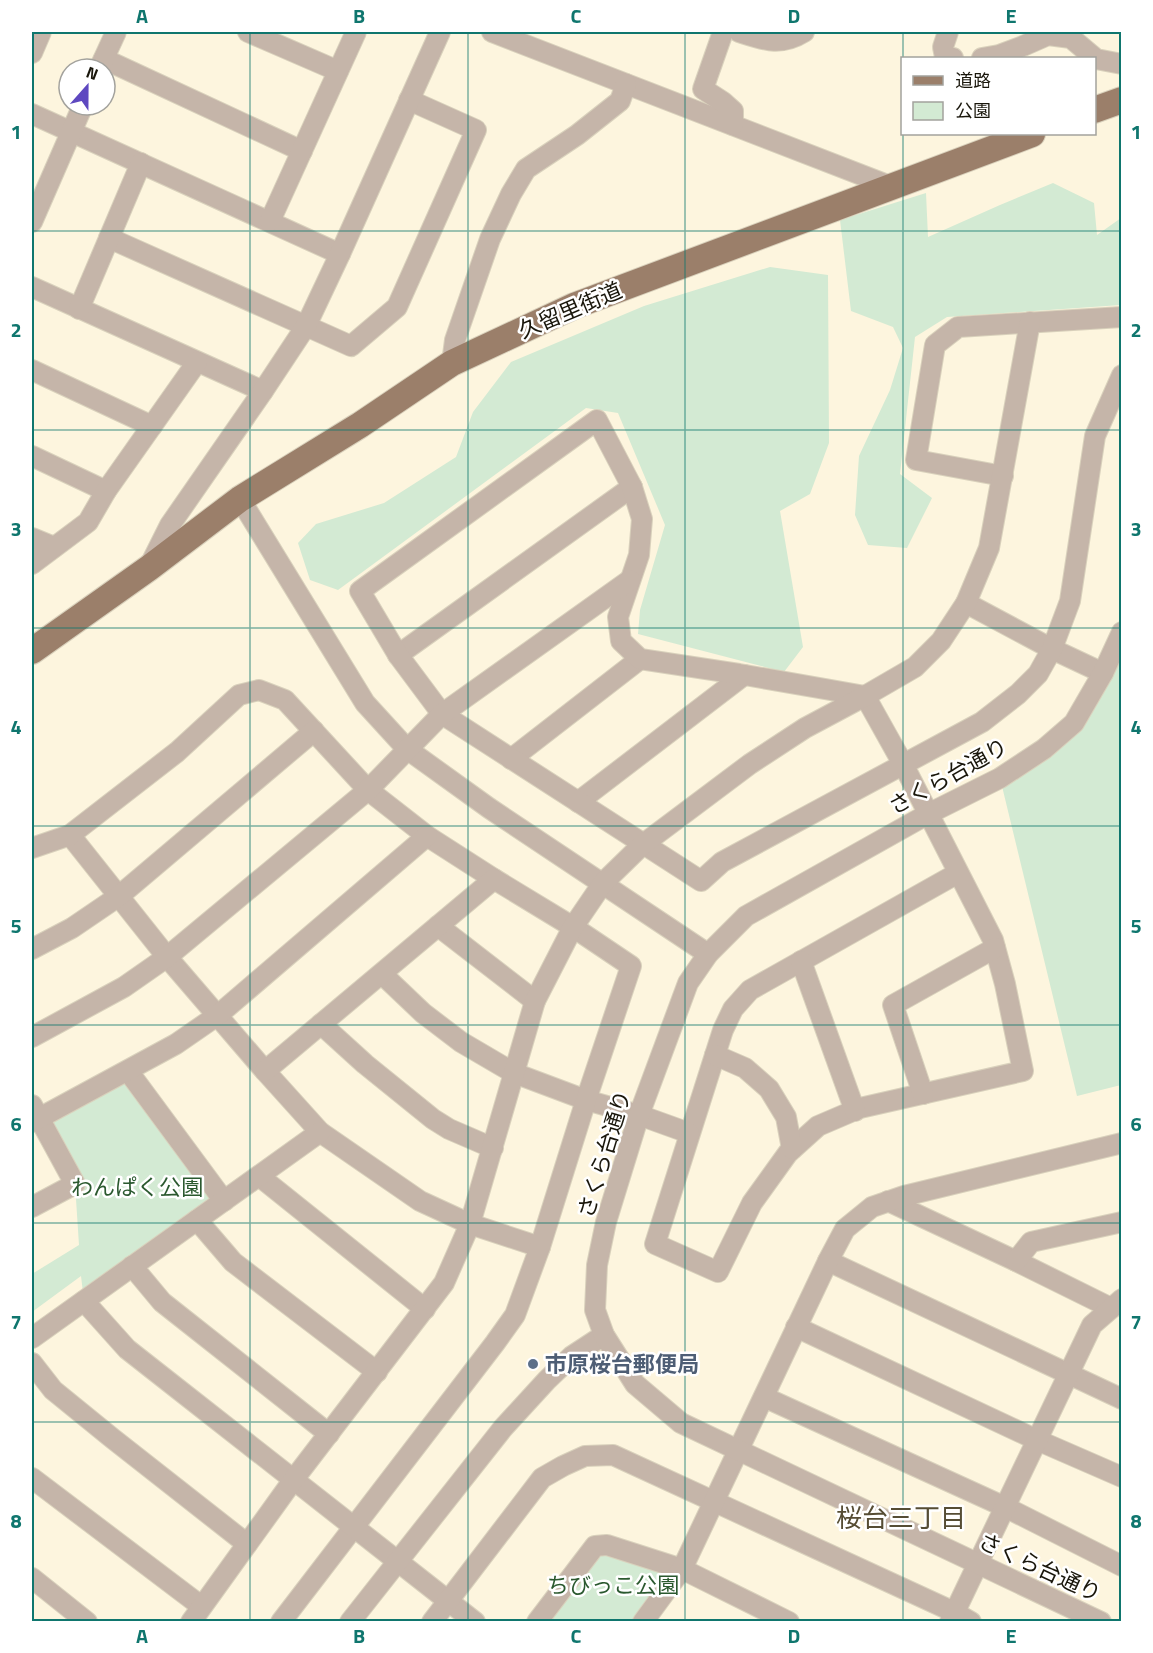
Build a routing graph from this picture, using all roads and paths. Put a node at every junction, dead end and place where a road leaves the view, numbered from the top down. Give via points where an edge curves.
1 (116, 32) edge
2 (248, 32) edge
3 (356, 32) edge
4 (440, 32) edge
5 (492, 32) edge
6 (737, 32) edge
7 (804, 32) edge
8 (948, 32) edge
9 (104, 57) edge
10 (945, 57) edge
11 (986, 57) edge
12 (1094, 57) edge
13 (1096, 59) edge
14 (1122, 63) edge
15 (117, 71) edge
16 (338, 71) junction
17 (626, 84) junction
18 (409, 100) junction
19 (1122, 100) edge
20 (1096, 110) edge
21 (32, 114) edge
22 (78, 117) edge
23 (733, 125) junction
24 (71, 132) junction
25 (1029, 135) edge
26 (302, 151) junction
27 (141, 163) junction
28 (890, 186) junction
29 (270, 221) junction
30 (32, 222) edge
31 (109, 238) junction
32 (340, 254) junction
33 (32, 288) edge
34 (79, 309) junction
35 (1122, 317) edge
36 (1030, 322) junction
37 (306, 326) junction
38 (196, 362) junction
39 (452, 363) junction
40 (32, 370) edge
41 (1122, 375) edge
42 (263, 392) junction
43 (152, 426) junction
44 (32, 456) edge
45 (1003, 476) junction
46 (632, 487) junction
47 (106, 490) junction
48 (240, 499) junction
49 (32, 538) edge
50 (54, 547) junction
51 (32, 564) edge
52 (149, 567) junction
53 (630, 580) junction
54 (966, 603) junction
55 (1122, 632) edge
56 (1052, 649) junction
57 (32, 651) edge
58 (398, 655) junction
59 (640, 659) junction
60 (32, 668) edge
61 (1103, 673) junction
62 (744, 675) junction
63 (866, 696) junction
64 (442, 714) junction
65 (314, 731) junction
66 (407, 749) junction
67 (511, 759) junction
68 (903, 764) junction
69 (368, 790) junction
70 (578, 802) junction
71 (928, 814) junction
72 (70, 835) junction
73 (427, 836) junction
74 (642, 844) junction
75 (32, 848) edge
76 (958, 873) junction
77 (494, 879) junction
78 (603, 883) junction
79 (119, 896) junction
80 (438, 926) junction
81 (573, 927) junction
82 (995, 948) junction
83 (32, 949) edge
84 (708, 954) junction
85 (167, 957) junction
86 (801, 961) junction
87 (382, 974) junction
88 (535, 1001) junction
89 (218, 1016) junction
90 (321, 1024) junction
91 (32, 1037) edge
92 (715, 1055) junction
93 (128, 1071) junction
94 (265, 1071) junction
95 (514, 1074) junction
96 (923, 1094) junction
97 (586, 1100) junction
98 (855, 1111) junction
99 (34, 1116) edge
100 (639, 1116) junction
101 (320, 1132) junction
102 (689, 1133) junction
103 (1122, 1143) edge
104 (493, 1148) junction
105 (792, 1149) junction
106 (259, 1176) junction
107 (224, 1201) junction
108 (888, 1201) junction
109 (32, 1207) edge
110 (197, 1220) junction
111 (1122, 1221) edge
112 (470, 1224) junction
113 (540, 1247) junction
114 (828, 1261) junction
115 (1016, 1261) junction
116 (132, 1266) junction
117 (84, 1300) junction
118 (1116, 1303) edge
119 (425, 1309) junction
120 (796, 1328) junction
121 (604, 1335) junction
122 (32, 1338) edge
123 (32, 1363) edge
124 (377, 1372) junction
125 (1068, 1375) junction
126 (764, 1396) junction
127 (1122, 1399) edge
128 (329, 1434) junction
129 (1037, 1440) junction
130 (738, 1450) junction
131 (1122, 1477) edge
132 (32, 1478) edge
133 (294, 1479) junction
134 (713, 1502) junction
135 (1005, 1507) junction
136 (354, 1526) junction
137 (247, 1544) junction
138 (398, 1561) junction
139 (977, 1564) junction
140 (1122, 1566) edge
141 (682, 1569) junction
142 (32, 1578) edge
143 (448, 1600) junction
144 (196, 1614) edge
145 (952, 1617) edge
146 (1100, 1621) edge
147 (87, 1622) edge
148 (281, 1622) edge
149 (350, 1622) edge
150 (432, 1622) edge
151 (475, 1622) edge
152 (537, 1622) edge
153 (643, 1622) edge
154 (789, 1622) edge
155 (971, 1622) edge

1 - 9 street
2 - 16 street
3 - 16 street
4 - 18 street
5 - 17 street
6 - 7 street via 769,42 794,38
6 - 23 street via 703,89 733,111
8 - 10 street via 943,47
11 - 12 street via 1048,35 1071,38
13 - 14 street
15 - 26 street
16 - 26 street
17 - 23 street
17 - 39 street via 620,101 526,169 490,239 455,340
18 - 32 street
18 - 37 street via 476,130 397,307 351,346
19 - 20 main road
21 - 24 street
22 - 24 street
23 - 28 street
24 - 27 street
24 - 30 street
25 - 28 main road, 久留里街道
26 - 29 street
27 - 29 street
27 - 31 street
28 - 39 main road, 久留里街道 via 574,306
29 - 32 street
31 - 34 street
31 - 37 street
32 - 37 street
33 - 34 street
34 - 38 street
35 - 36 street
36 - 45 street
36 - 45 street via 958,327 935,345 916,460
37 - 42 street
38 - 42 street
38 - 43 street
39 - 48 main road, 久留里街道
40 - 43 street
41 - 56 street via 1095,436 1070,601
42 - 52 street via 170,525
43 - 47 street
44 - 47 street
45 - 54 street via 989,548
46 - 53 street via 642,519 639,555
46 - 58 street
46 - 58 street via 597,420 360,591
47 - 50 street via 88,522
48 - 52 main road, 久留里街道
48 - 66 street via 364,703
49 - 50 street
50 - 51 street
52 - 57 main road, 久留里街道
52 - 60 main road, 久留里街道
53 - 59 street via 618,617 621,641
53 - 64 street
54 - 56 street
54 - 63 street via 941,640 915,668
55 - 61 street, さくら台通り
56 - 61 street
56 - 68 street via 1038,674 982,722
58 - 64 street
59 - 62 street
59 - 67 street
61 - 71 street, さくら台通り via 1074,723 1044,749 1000,778
62 - 63 street
62 - 70 street
63 - 68 street
63 - 74 street via 805,728 750,764
64 - 66 street
64 - 67 street
65 - 69 street
65 - 72 street via 285,700 259,690 239,695 177,752
65 - 79 street
66 - 69 street
66 - 78 street
67 - 70 street
68 - 71 street
68 - 74 street via 722,862 701,881
69 - 73 street
69 - 85 street
70 - 74 street
71 - 76 street
71 - 84 street, さくら台通り via 746,916
72 - 75 street
72 - 79 street
73 - 77 street
73 - 89 street
74 - 78 street
76 - 82 street
76 - 86 street
77 - 80 street
77 - 81 street
78 - 81 street
78 - 84 street
79 - 83 street
79 - 85 street
80 - 87 street
80 - 88 street
81 - 88 street
81 - 97 street via 631,966
82 - 96 street via 893,1005
82 - 96 street via 1023,1071
84 - 100 street, さくら台通り via 688,983
85 - 89 street
85 - 91 street via 124,987
86 - 92 street via 750,990 733,1009
86 - 98 street
87 - 90 street
87 - 95 street via 461,1042
88 - 95 street
89 - 93 street
89 - 94 street
90 - 94 street
90 - 104 street via 434,1119
92 - 102 street
92 - 105 street via 745,1068 769,1089 786,1118
93 - 99 street
93 - 107 street
94 - 101 street
95 - 97 street
95 - 104 street
96 - 98 street
97 - 100 street
97 - 113 street
98 - 105 street via 818,1126
99 - 109 street via 75,1184
100 - 102 street
100 - 121 street, さくら台通り via 606,1222 597,1265 595,1310
101 - 106 street
101 - 112 street via 420,1201
102 - 105 street via 655,1244 718,1272 752,1203
103 - 108 street
104 - 112 street
106 - 107 street
106 - 119 street
107 - 110 street
108 - 114 street via 872,1207 845,1229
108 - 115 street
110 - 116 street
110 - 124 street via 232,1262
111 - 115 street via 1031,1242
112 - 113 street
112 - 119 street via 444,1283
113 - 136 street via 515,1315
114 - 120 street
114 - 125 street
115 - 118 street
116 - 117 street
116 - 128 street via 162,1302
117 - 122 street
117 - 133 street via 127,1349
118 - 125 street via 1092,1325
119 - 124 street
120 - 126 street
120 - 129 street
121 - 130 street, さくら台通り via 635,1384 681,1424
121 - 138 street via 572,1356 503,1428
123 - 137 street via 53,1390
124 - 128 street
125 - 127 street
125 - 129 street
126 - 130 street
126 - 135 street
128 - 133 street
129 - 131 street
129 - 135 street
130 - 134 street
130 - 139 street, さくら台通り
132 - 144 street
133 - 136 street
133 - 137 street
134 - 141 street
134 - 143 street via 613,1455 585,1456 542,1478
134 - 145 street
135 - 139 street
135 - 140 street
136 - 138 street
136 - 148 street
137 - 144 street
138 - 143 street
138 - 149 street
139 - 145 street
139 - 146 street, さくら台通り
141 - 152 street via 615,1547 595,1546
141 - 153 street
141 - 154 street
142 - 147 street
143 - 150 street
143 - 151 street
145 - 155 street

